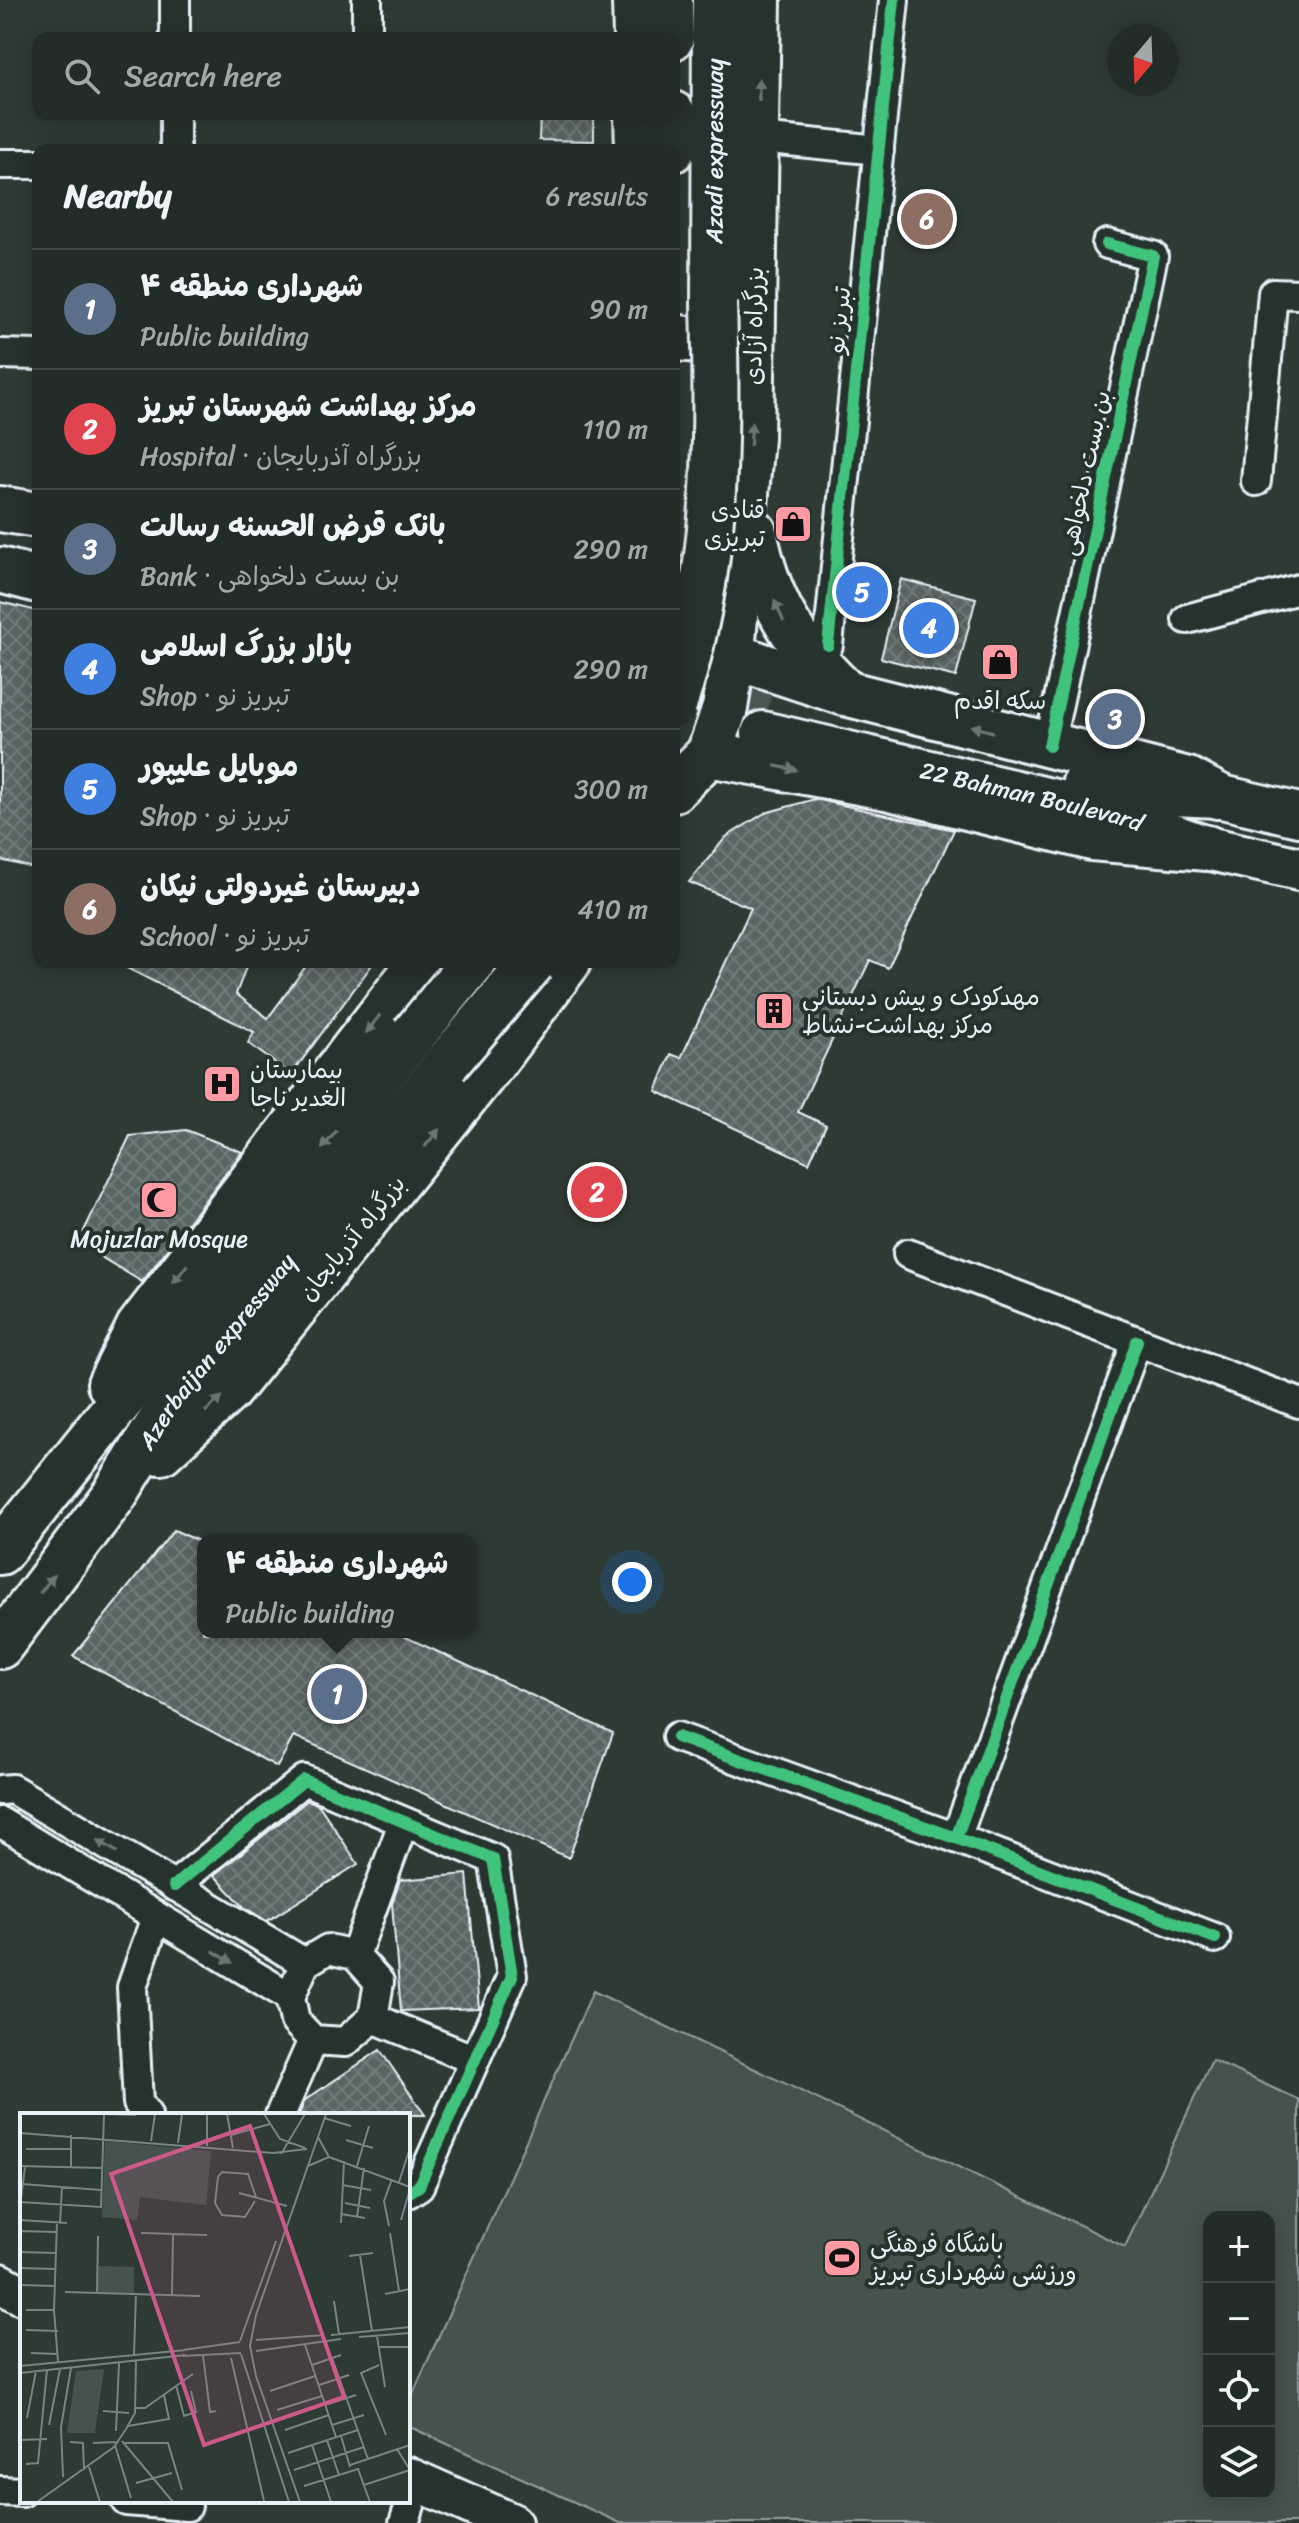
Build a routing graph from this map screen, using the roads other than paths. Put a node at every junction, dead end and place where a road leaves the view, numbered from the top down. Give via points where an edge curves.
1 (175, 0) edge
2 (367, 0) edge
3 (635, 0) edge
4 (670, 0) edge
5 (715, 0) edge
6 (758, 0) edge
7 (894, 0) edge
8 (175, 32) edge
9 (367, 32) edge
10 (636, 32) edge
11 (671, 32) edge
12 (175, 120) edge
13 (637, 120) edge
14 (673, 120) edge
15 (759, 138) junction
16 (175, 144) edge
17 (638, 144) edge
18 (672, 144) edge
19 (879, 150) junction
20 (0, 164) edge
21 (32, 164) edge
22 (1107, 244) dead end
23 (1299, 294) edge
24 (734, 309) junction
25 (680, 338) edge
26 (0, 354) edge
27 (32, 355) edge
28 (1256, 481) dead end
29 (747, 495) junction
30 (0, 509) edge
31 (32, 514) edge
32 (0, 528) edge
33 (32, 536) edge
34 (0, 558) edge
35 (32, 566) edge
36 (0, 570) edge
37 (32, 578) edge
38 (680, 581) edge
39 (1299, 589) edge
40 (1187, 619) dead end
41 (828, 645) dead end
42 (733, 653) junction
43 (680, 684) edge
44 (845, 693) junction
45 (1049, 746) junction
46 (695, 769) edge
47 (680, 793) edge
48 (1218, 796) junction
49 (1299, 815) edge
50 (1207, 848) junction
51 (1299, 869) edge
52 (468, 968) edge
53 (528, 968) edge
54 (564, 968) edge
55 (412, 974) edge
56 (492, 1064) junction
57 (908, 1254) dead end
58 (1137, 1341) junction
59 (1299, 1403) edge
60 (74, 1456) junction
61 (115, 1494) junction
62 (0, 1552) edge
63 (0, 1646) edge
64 (677, 1737) dead end
65 (0, 1790) edge
66 (0, 1822) edge
67 (403, 1823) junction
68 (956, 1838) junction
69 (174, 1886) junction
70 (156, 1917) junction
71 (1215, 1938) dead end
72 (355, 1955) junction
73 (305, 1963) junction
74 (290, 1997) junction
75 (373, 2018) junction
76 (313, 2040) junction
77 (475, 2060) junction
78 (146, 2113) edge
79 (281, 2113) edge
80 (410, 2192) edge
81 (0, 2283) edge
82 (20, 2294) edge
83 (413, 2479) edge
84 (0, 2491) edge
85 (20, 2492) edge
86 (139, 2503) edge
87 (408, 2503) edge
88 (186, 2510) edge
89 (404, 2523) edge
90 (512, 2523) edge

1 - 8 street
2 - 9 street
3 - 10 highway
4 - 11 highway, Azadi expressway
5 - 24 highway, Azadi expressway
15 -> 6 highway, بزرگراه آزادی
7 - 19 street, تبریز نو
12 - 16 street
13 - 17 highway
14 - 18 highway, Azadi expressway
15 - 19 street
15 - 24 highway, بزرگراه آزادی
19 - 41 street, تبریز نو
20 - 21 street
22 - 45 street, بن بست دلخواهی via 1153,256
23 - 28 street via 1273,293
24 - 25 highway via 729,334 697,342
29 -> 24 highway, بزرگراه آزادی
24 - 43 highway, bridge via 717,425 712,526 699,616
26 - 27 street
29 - 42 highway, بزرگراه آزادی
44 -> 29 highway via 785,625 762,573
30 - 31 highway
32 - 33 main road
34 - 35 main road
36 - 37 highway
38 - 42 highway via 709,593 727,615
39 - 40 street
42 - 44 highway
42 - 46 highway, بزرگراه آزادی via 725,708
45 -> 44 highway
45 - 48 highway via 1188,780
46 - 47 highway
46 -> 50 highway via 886,787 1092,838
48 - 49 main road, 22 Bahman Boulevard
48 - 50 main road, 22 Bahman Boulevard via 1126,792 766,721 1119,816
50 - 51 main road, 22 Bahman Boulevard
52 -> 60 highway, Azerbaijan expressway, bridge
53 - 61 highway, Azerbaijan expressway, bridge via 170,1406
54 - 56 highway, بزرگراه آذربایجان
55 - 56 highway via 470,1000 489,1030
55 -> 60 highway via 139,1327
61 -> 56 highway, بزرگراه آذربایجان via 229,1390
57 - 58 street
58 - 59 street
58 - 68 street
60 - 62 highway, Azerbaijan expressway
63 -> 61 highway, Azerbaijan expressway
64 - 68 street
69 -> 65 street via 12,1789
66 - 70 street
67 - 69 street via 304,1780
67 - 72 street
67 - 77 street via 493,1859 512,1976
68 - 71 street
69 - 73 street
70 -> 74 street
70 - 78 street via 132,1987 138,2103
72 - 73 street via 328,1949
72 - 75 street via 379,1982
73 - 74 street
74 - 76 street via 295,2021
75 - 76 street via 345,2042
75 - 77 street
76 - 79 street
77 - 80 street via 419,2186
81 - 82 main road
83 - 90 main road
84 - 85 street
86 - 88 street
87 - 89 street

